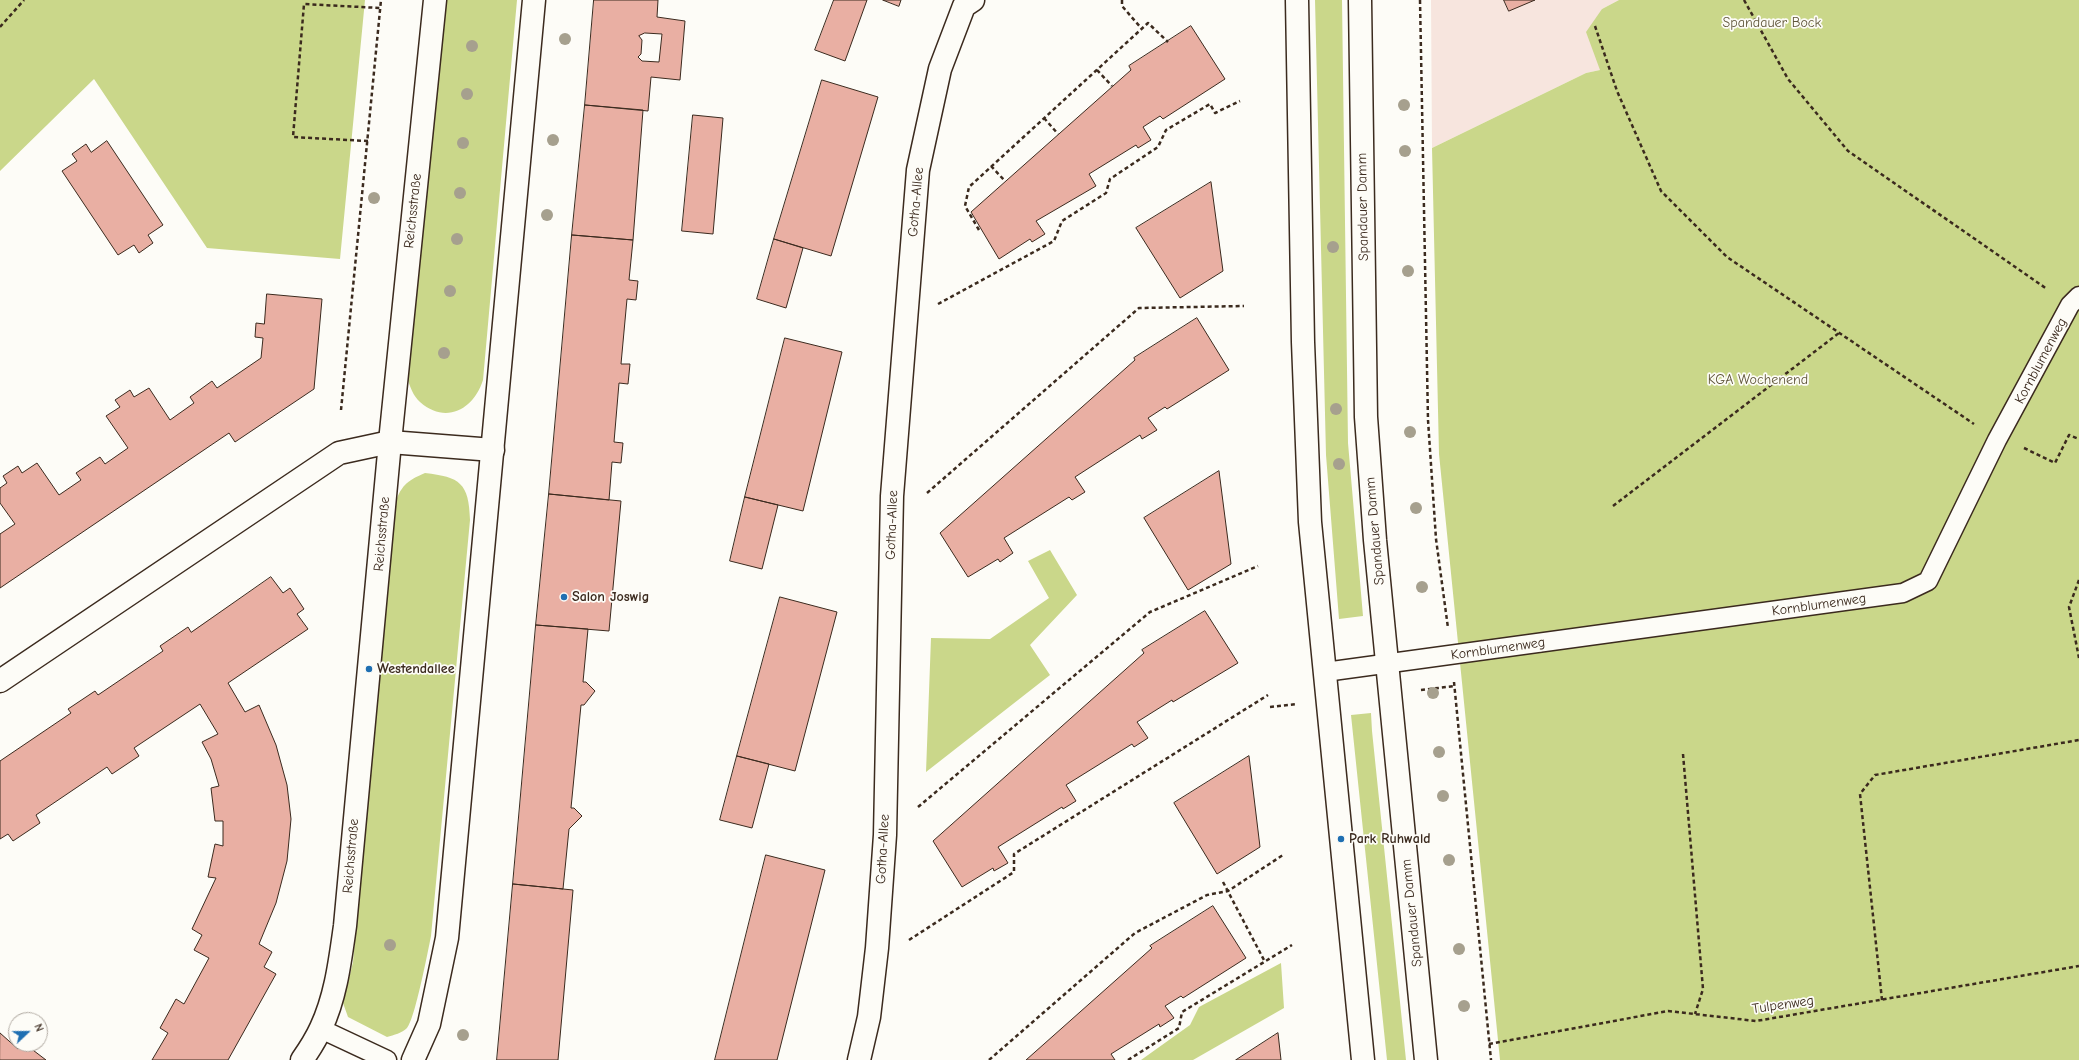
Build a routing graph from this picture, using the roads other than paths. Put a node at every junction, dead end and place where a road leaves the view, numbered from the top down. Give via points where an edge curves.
1 (435, 0) edge
2 (534, 0) edge
3 (972, 0) edge
4 (1297, 0) edge
5 (1360, 0) edge
6 (2075, 301) edge
7 (390, 442) junction
8 (493, 450) junction
9 (1387, 664) junction
10 (1325, 672) junction
11 (0, 680) edge
12 (321, 1029) junction
13 (302, 1060) edge
14 (387, 1060) edge
15 (413, 1060) edge
16 (859, 1060) edge
17 (1363, 1060) edge
18 (1426, 1060) edge

1 - 7 main road, Reichsstraße
2 - 8 main road
3 - 16 main road, Gotha-Allee via 964,6 940,69 918,170 892,496 884,842 877,948 868,1017
4 - 10 main road via 1305,432 1310,522
5 - 9 main road, Spandauer Damm via 1366,417
6 - 9 lane, Kornblumenweg via 1999,438 1928,581 1904,593
7 - 8 main road
7 - 11 main road via 339,453
7 - 12 main road, Reichsstraße via 345,926 338,973
8 - 15 main road via 447,938 429,1024
9 - 10 lane, Kornblumenweg
9 - 18 main road, Spandauer Damm
10 - 17 main road
12 - 13 main road, Reichsstraße
12 - 14 lane

